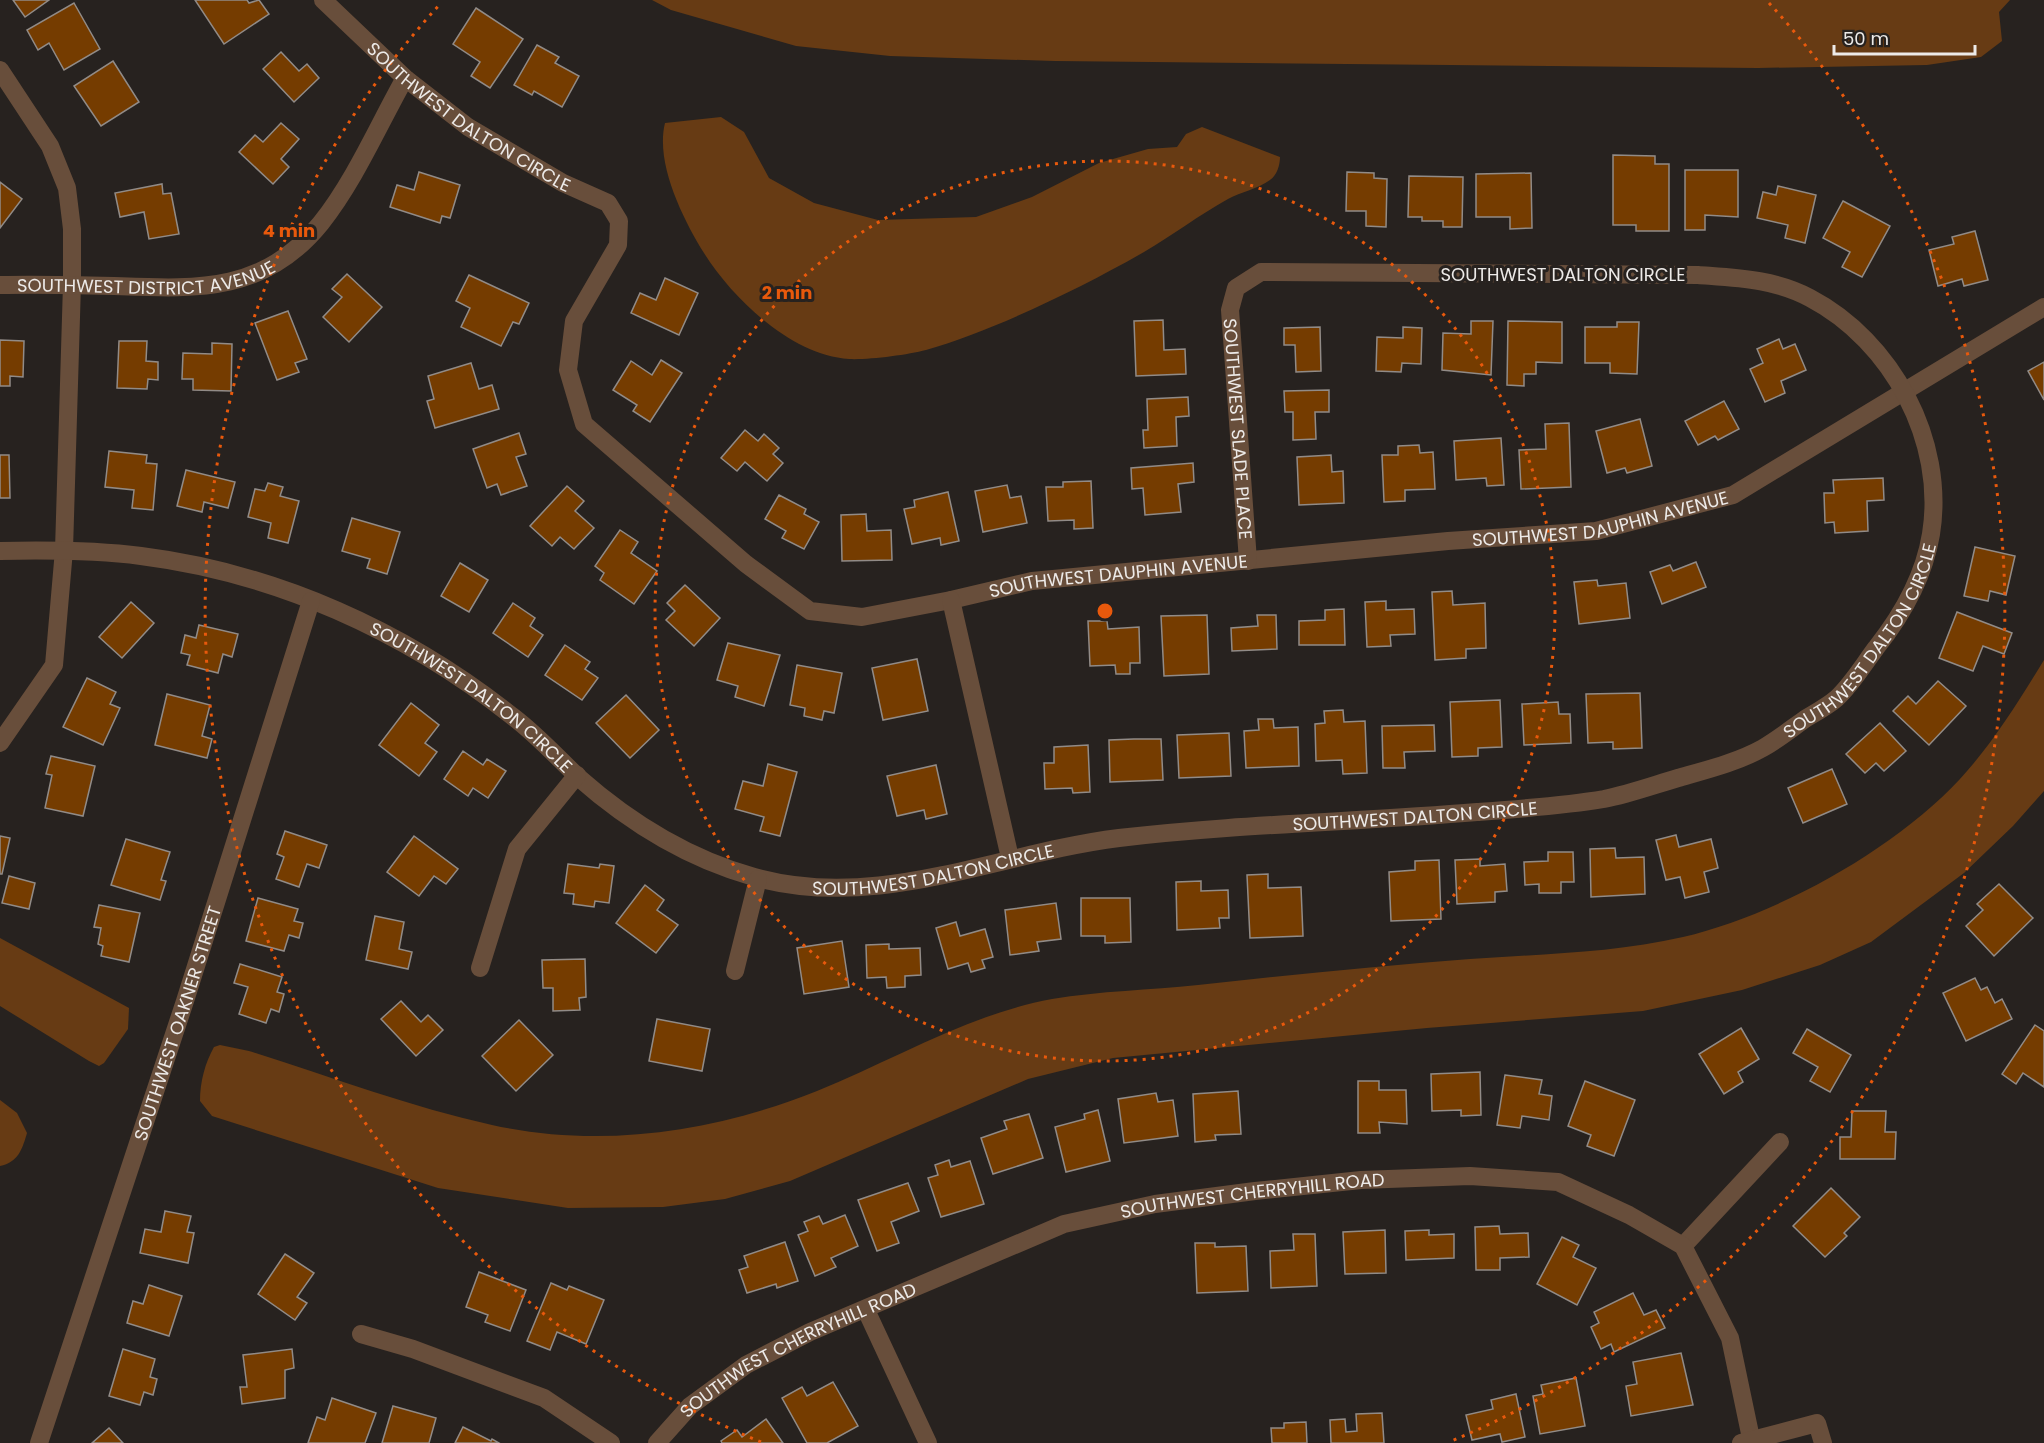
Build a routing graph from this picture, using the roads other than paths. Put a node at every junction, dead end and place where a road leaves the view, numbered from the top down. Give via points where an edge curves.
1 (323, 0) edge
2 (0, 70) edge
3 (405, 78) junction
4 (619, 222) joint
5 (72, 284) junction
6 (0, 285) edge
7 (1231, 299) joint
8 (2044, 307) edge
9 (1904, 390) junction
10 (64, 550) junction
11 (0, 551) edge
12 (1248, 561) junction
13 (951, 600) junction
14 (311, 601) junction
15 (0, 743) edge
16 (577, 775) junction
17 (1010, 858) junction
18 (758, 879) junction
19 (480, 968) dead end
20 (735, 971) dead end
21 (1780, 1142) dead end
22 (1683, 1246) junction
23 (866, 1310) junction
24 (362, 1334) dead end
25 (1748, 1442) edge
26 (39, 1443) edge
27 (611, 1443) edge
28 (657, 1443) edge
29 (928, 1443) edge
30 (1822, 1443) edge

1 - 3 street, SOUTHWEST DALTON CIRCLE
2 - 5 street via 50,146 67,188
3 - 4 street, SOUTHWEST DALTON CIRCLE via 509,153 608,203
3 - 5 street, SOUTHWEST DISTRICT AVENUE via 338,200 320,225 265,270 208,287
4 - 13 street, SOUTHWEST DAUPHIN AVENUE via 618,244 574,321 568,370 584,424 746,564 810,611 862,617
5 - 6 street, SOUTHWEST DISTRICT AVENUE
5 - 10 street
7 - 9 street, SOUTHWEST DALTON CIRCLE via 1244,281 1261,272 1742,278 1790,289 1830,310 1878,354
7 - 12 street, SOUTHWEST SLADE PLACE
8 - 9 street, SOUTHWEST DAUPHIN AVENUE
9 - 12 street, SOUTHWEST DAUPHIN AVENUE via 1733,495 1596,531
9 - 17 street, SOUTHWEST DALTON CIRCLE via 1927,450 1933,516 1930,540 1905,611 1838,698 1759,751 1608,798 1502,810 1123,838
10 - 11 street, SOUTHWEST DALTON CIRCLE
10 - 14 street, SOUTHWEST DALTON CIRCLE via 175,561 265,584
10 - 15 street via 54,665
12 - 13 street, SOUTHWEST DAUPHIN AVENUE via 1032,581
13 - 17 street
14 - 16 street, SOUTHWEST DALTON CIRCLE via 383,631 448,669 534,733
14 - 26 street, SOUTHWEST OAKNER STREET via 185,1001
16 - 18 street, SOUTHWEST DALTON CIRCLE via 660,840
16 - 19 street via 518,849
17 - 18 street, SOUTHWEST DALTON CIRCLE via 875,888 816,887
18 - 20 street
21 - 22 street
22 - 23 street, SOUTHWEST CHERRYHILL ROAD via 1558,1182 1470,1176 1361,1180 1155,1204 1064,1224
22 - 25 street via 1730,1338
23 - 28 street, SOUTHWEST CHERRYHILL ROAD via 810,1332 746,1365 690,1406
23 - 29 street
24 - 27 street via 544,1398
25 - 30 street via 1817,1423

